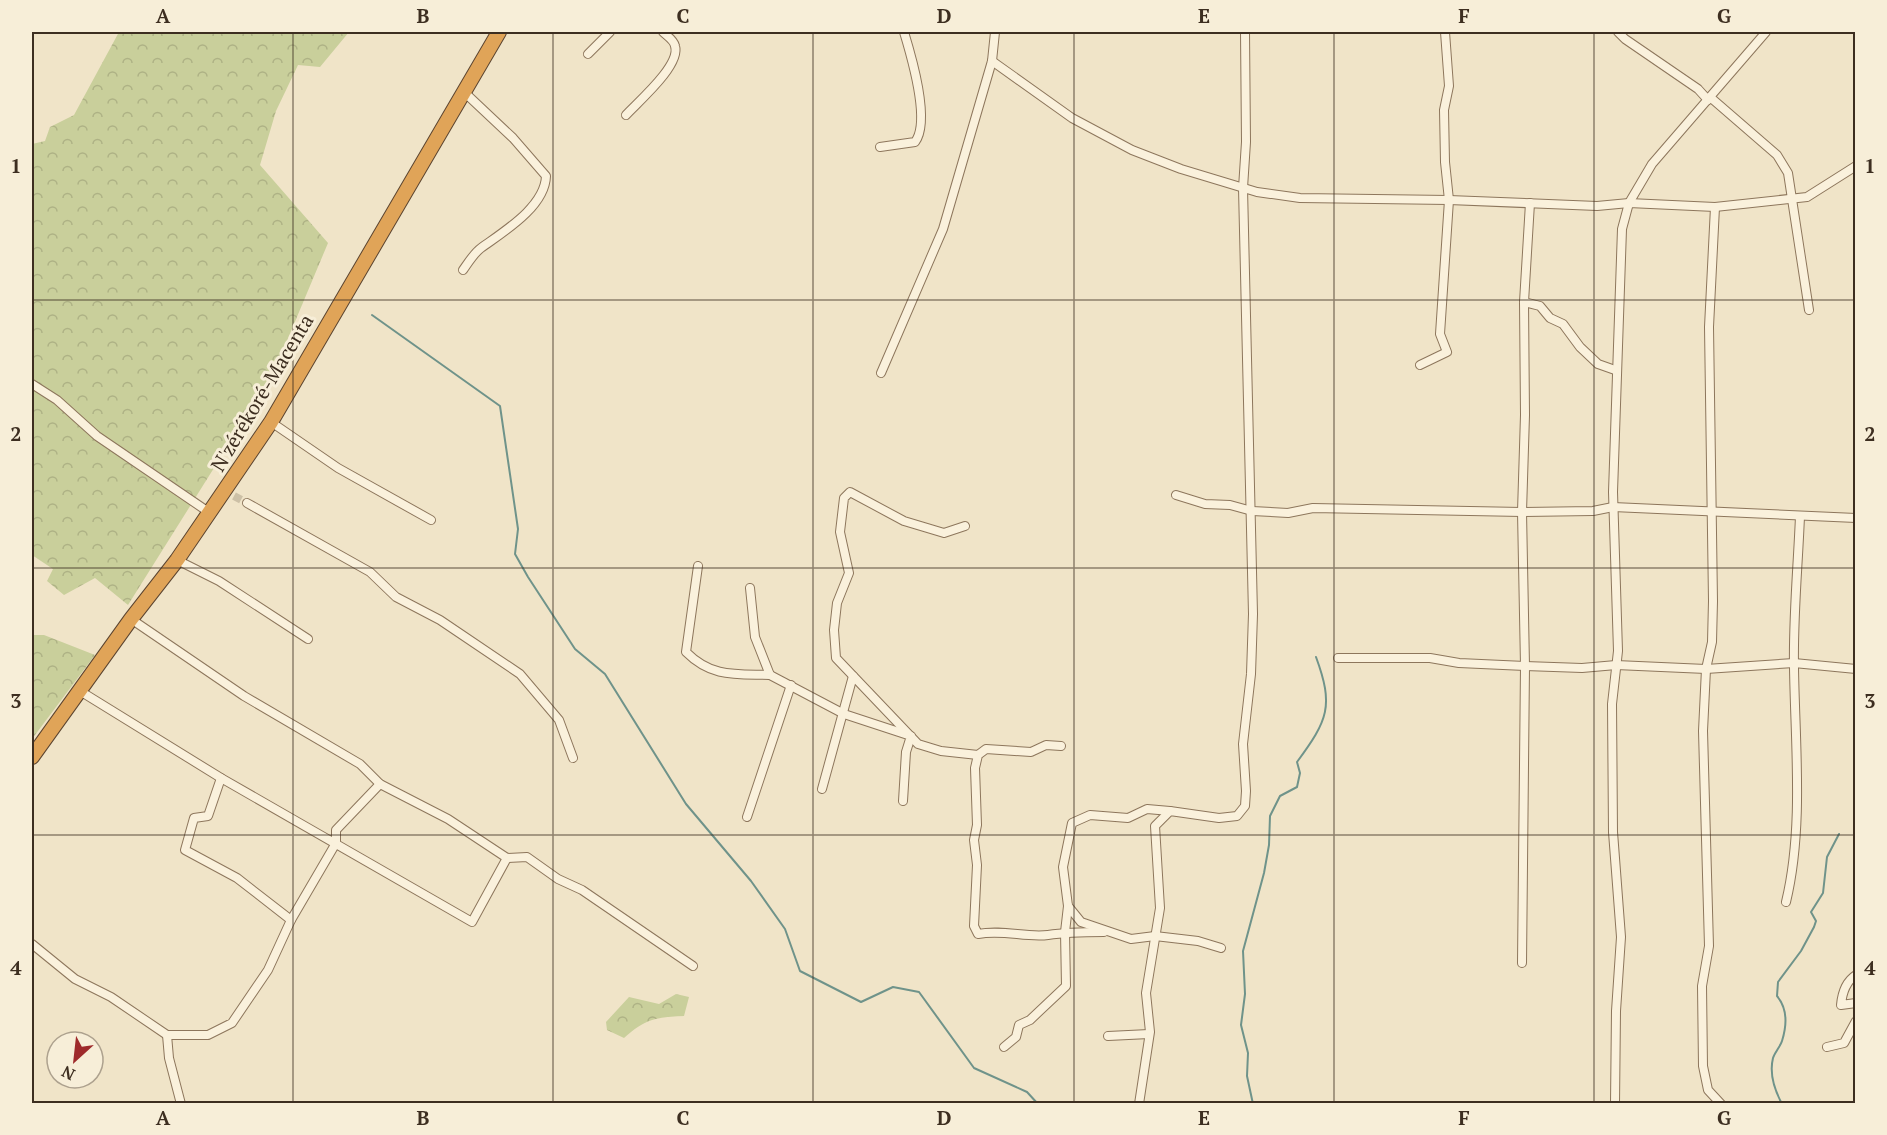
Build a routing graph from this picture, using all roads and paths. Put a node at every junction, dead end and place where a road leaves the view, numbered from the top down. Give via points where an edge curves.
1 (499, 32) edge
2 (610, 32) edge
3 (663, 32) edge
4 (904, 32) edge
5 (995, 32) edge
6 (1245, 32) edge
7 (1445, 32) edge
8 (1618, 32) edge
9 (1766, 32) edge
10 (588, 54) dead end
11 (992, 61) junction
12 (462, 90) junction
13 (1709, 99) junction
14 (626, 115) dead end
15 (880, 147) dead end
16 (1856, 166) edge
17 (1244, 188) junction
18 (1449, 200) junction
19 (1793, 200) junction
20 (1530, 203) junction
21 (1629, 203) junction
22 (1715, 207) junction
23 (463, 270) dead end
24 (1524, 302) junction
25 (1809, 310) dead end
26 (1420, 365) dead end
27 (1615, 370) junction
28 (881, 373) dead end
29 (32, 384) edge
30 (271, 422) junction
31 (1176, 495) dead end
32 (247, 503) tunnel mouth
33 (1613, 507) junction
34 (1252, 511) junction
35 (1522, 512) junction
36 (210, 513) junction
37 (1713, 513) junction
38 (1800, 516) junction
39 (1856, 518) edge
40 (431, 520) dead end
41 (965, 526) dead end
42 (177, 560) junction
43 (698, 566) dead end
44 (750, 588) dead end
45 (131, 620) junction
46 (308, 639) dead end
47 (1338, 658) dead end
48 (1794, 663) junction
49 (1616, 665) junction
50 (1525, 666) junction
51 (1706, 669) junction
52 (1856, 669) edge
53 (770, 675) junction
54 (853, 676) junction
55 (791, 685) junction
56 (80, 691) junction
57 (844, 714) junction
58 (911, 736) junction
59 (1061, 746) dead end
60 (978, 755) junction
61 (32, 757) edge
62 (573, 758) dead end
63 (221, 778) junction
64 (380, 784) junction
65 (822, 789) dead end
66 (903, 801) dead end
67 (1170, 811) junction
68 (747, 817) dead end
69 (336, 843) junction
70 (507, 858) junction
71 (1786, 902) dead end
72 (1068, 906) junction
73 (291, 920) junction
74 (1065, 932) junction
75 (1104, 932) junction
76 (1155, 936) junction
77 (32, 944) edge
78 (1221, 948) dead end
79 (1522, 963) dead end
80 (693, 966) dead end
81 (1856, 975) edge
82 (1856, 1003) edge
83 (1856, 1021) edge
84 (167, 1035) junction
85 (1149, 1035) junction
86 (1108, 1036) dead end
87 (1004, 1047) dead end
88 (1827, 1047) dead end
89 (181, 1104) edge
90 (1139, 1104) edge
91 (1615, 1104) edge
92 (1721, 1104) edge

1 - 12 highway, N'zérékoré-Macenta
2 - 10 street
3 - 14 street via 675,44 672,66
4 - 15 street via 916,70 920,131 915,142
5 - 11 street
6 - 17 street
7 - 18 street via 1449,86 1444,110 1445,162
8 - 13 street
9 - 13 street
11 - 17 street via 1072,118 1132,150
11 - 28 street via 943,229
12 - 23 street via 546,176 546,187 518,220 479,249
12 - 30 highway, N'zérékoré-Macenta
13 - 19 street via 1777,155 1788,172
13 - 21 street via 1652,164
16 - 19 street via 1807,197
17 - 18 street via 1300,198
17 - 34 street
18 - 20 street
18 - 26 street via 1440,334 1447,352
19 - 22 street
19 - 25 street
20 - 21 street
20 - 24 street
21 - 22 street
21 - 27 street via 1622,229
22 - 37 street via 1709,338
24 - 27 street via 1540,306 1563,324 1598,364
24 - 35 street
27 - 33 street
29 - 36 street via 57,400 97,436
30 - 36 highway, N'zérékoré-Macenta via 230,493
30 - 40 street via 338,468
31 - 34 street
32 - 62 street via 370,572 396,597 440,620 520,674 559,720
33 - 35 street
33 - 37 street
33 - 49 street
34 - 35 street via 1288,513 1313,508
34 - 67 street via 1252,662 1243,744 1245,806 1237,816 1219,818
35 - 50 street
36 - 42 highway, N'zérékoré-Macenta
37 - 38 street
37 - 51 street via 1712,642
38 - 39 street
38 - 48 street
41 - 54 street via 945,533 904,521 850,492 844,498 840,532 849,573 837,603 834,630 836,658
42 - 45 highway, N'zérékoré-Macenta
42 - 46 street via 219,581
43 - 53 street via 686,652 699,665 718,673
44 - 53 street via 755,637
45 - 56 highway, N'zérékoré-Macenta
45 - 64 street via 244,696 360,764
47 - 50 street via 1430,658
48 - 51 street
48 - 52 street
48 - 71 street via 1793,873
49 - 50 street
49 - 51 street
49 - 91 street via 1612,704 1613,832 1620,937
50 - 79 street
51 - 92 street via 1702,731 1709,946 1702,986 1703,1066 1708,1090
53 - 55 street
54 - 57 street
54 - 58 street
55 - 57 street
55 - 68 street
56 - 61 highway, N'zérékoré-Macenta
56 - 63 street
57 - 58 street
57 - 65 street
58 - 60 street via 918,744 941,751
58 - 66 street via 906,752
59 - 60 street via 1046,745 1031,752 986,749
60 - 74 street via 974,926 978,934
63 - 69 street
63 - 73 street via 208,816 194,818 185,850 237,878
64 - 69 street via 336,830
64 - 70 street via 448,819
67 - 72 street via 1147,808 1128,818 1090,815 1072,823 1063,867
67 - 76 street via 1155,826 1160,908
69 - 70 street via 472,922
69 - 73 street
70 - 80 street via 527,857
72 - 74 street
72 - 75 street via 1081,922
73 - 84 street via 268,970 232,1023 208,1035
74 - 75 street
74 - 87 street via 1066,986 1030,1020 1019,1025 1016,1037
75 - 76 street via 1131,939
76 - 78 street
76 - 85 street via 1146,993
77 - 84 street via 75,979 111,997
81 - 82 street via 1842,994 1842,1005
83 - 88 street via 1844,1043
84 - 89 street
85 - 86 street
85 - 90 street

